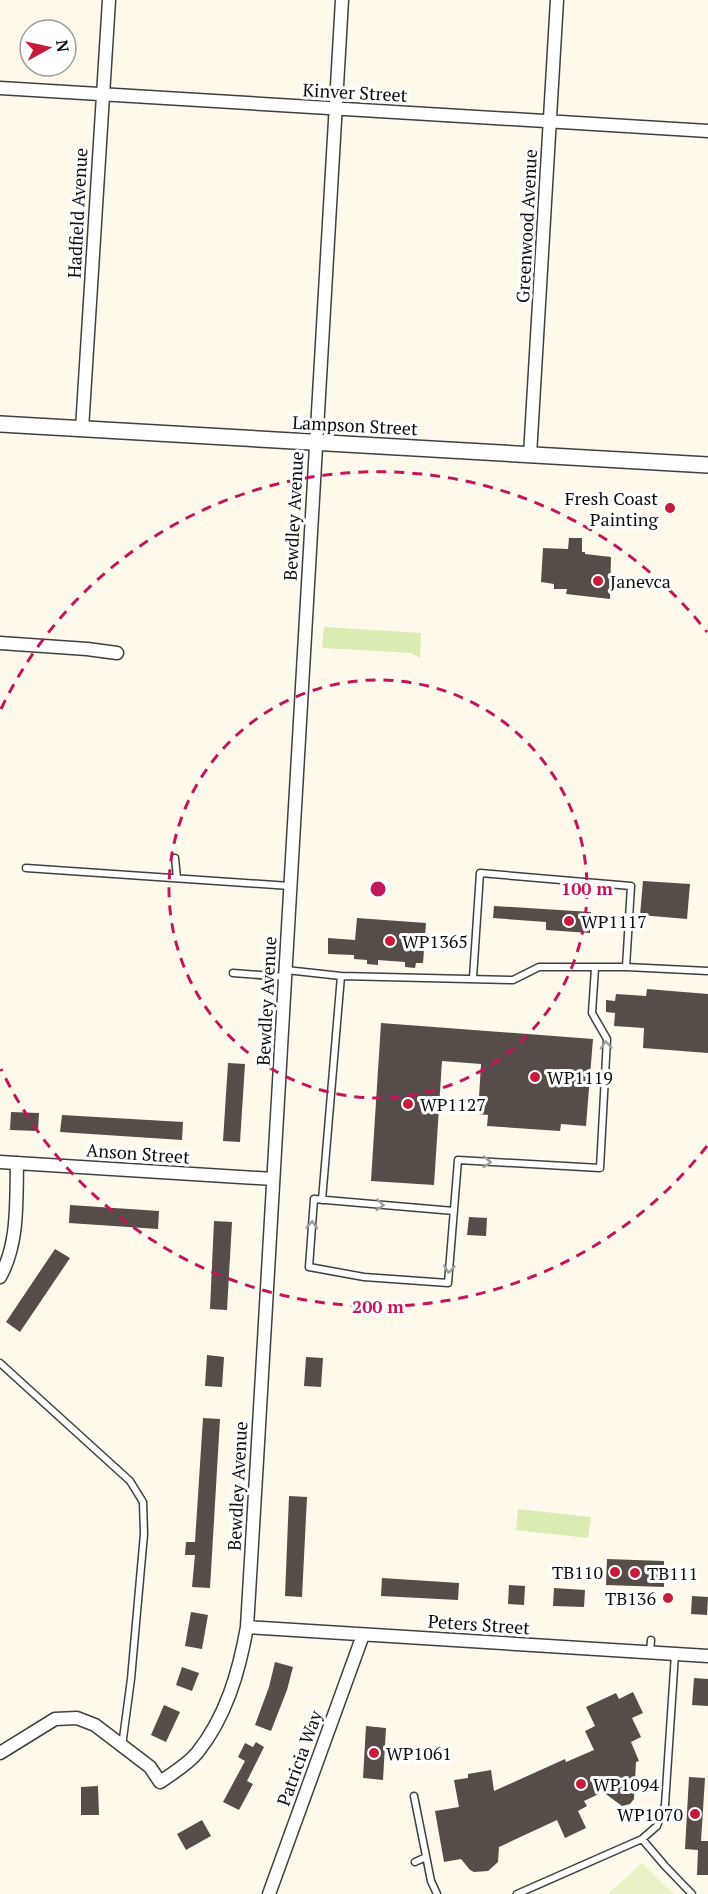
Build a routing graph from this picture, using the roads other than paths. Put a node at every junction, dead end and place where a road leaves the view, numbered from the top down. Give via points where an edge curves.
1 (110, 0) edge
2 (342, 0) edge
3 (557, 0) edge
4 (0, 88) edge
5 (103, 95) junction
6 (335, 108) junction
7 (550, 121) junction
8 (708, 130) edge
9 (0, 424) edge
10 (82, 429) junction
11 (315, 442) junction
12 (530, 455) junction
13 (708, 465) edge
14 (0, 643) edge
15 (117, 653) dead end
16 (175, 858) dead end
17 (26, 868) dead end
18 (177, 878) junction
19 (290, 885) junction
20 (595, 968) junction
21 (626, 968) junction
22 (708, 971) edge
23 (233, 973) dead end
24 (285, 973) junction
25 (342, 976) junction
26 (473, 978) junction
27 (0, 1162) edge
28 (17, 1163) junction
29 (273, 1179) junction
30 (322, 1200) junction
31 (454, 1211) junction
32 (0, 1277) edge
33 (0, 1363) edge
34 (247, 1627) junction
35 (363, 1635) junction
36 (675, 1654) junction
37 (708, 1656) edge
38 (122, 1746) junction
39 (0, 1754) edge
40 (414, 1796) dead end
41 (642, 1839) junction
42 (426, 1857) junction
43 (415, 1863) dead end
44 (269, 1894) edge
45 (437, 1894) edge
46 (517, 1894) edge
47 (692, 1894) edge

1 - 5 street, Hadfield Avenue
2 - 6 street, Bewdley Avenue
3 - 7 street, Greenwood Avenue
4 - 5 street, Kinver Street
5 - 6 street, Kinver Street
5 - 10 street, Hadfield Avenue
6 - 7 street, Kinver Street
6 - 11 street, Bewdley Avenue
7 - 8 street, Kinver Street
7 - 12 street, Greenwood Avenue
9 - 10 street, Lampson Street
10 - 11 street, Lampson Street
11 - 12 street, Lampson Street
11 - 19 street, Bewdley Avenue
12 - 13 street, Lampson Street
14 - 15 street
16 - 18 lane
17 - 18 lane
18 - 19 lane
19 - 24 street, Bewdley Avenue
20 - 21 lane
20 - 26 lane via 539,967 513,980
31 -> 20 lane via 458,1160 600,1168 608,1039 592,1013
21 - 22 lane
21 - 26 lane via 631,886 480,873
23 - 24 lane
24 - 25 lane
24 - 29 street, Bewdley Avenue
25 - 26 lane
25 - 30 lane
27 - 28 street, Anson Street
28 - 29 street, Anson Street
28 - 32 street via 14,1233
29 - 34 street, Bewdley Avenue
30 -> 31 lane
31 -> 30 lane via 448,1283 364,1277 309,1267 314,1199
33 - 38 lane via 130,1481 143,1502 132,1679
34 - 35 street, Peters Street
34 - 38 street, Bewdley Avenue via 227,1703 196,1754 160,1782 150,1767
35 - 36 street, Peters Street via 651,1647
35 - 44 street, Patricia Way
36 - 37 street, Peters Street
36 - 41 lane via 665,1805 657,1826
38 - 39 street, Bewdley Avenue via 86,1720 62,1717
40 - 42 lane
41 - 46 lane
41 - 47 lane
42 - 43 lane
42 - 45 lane

